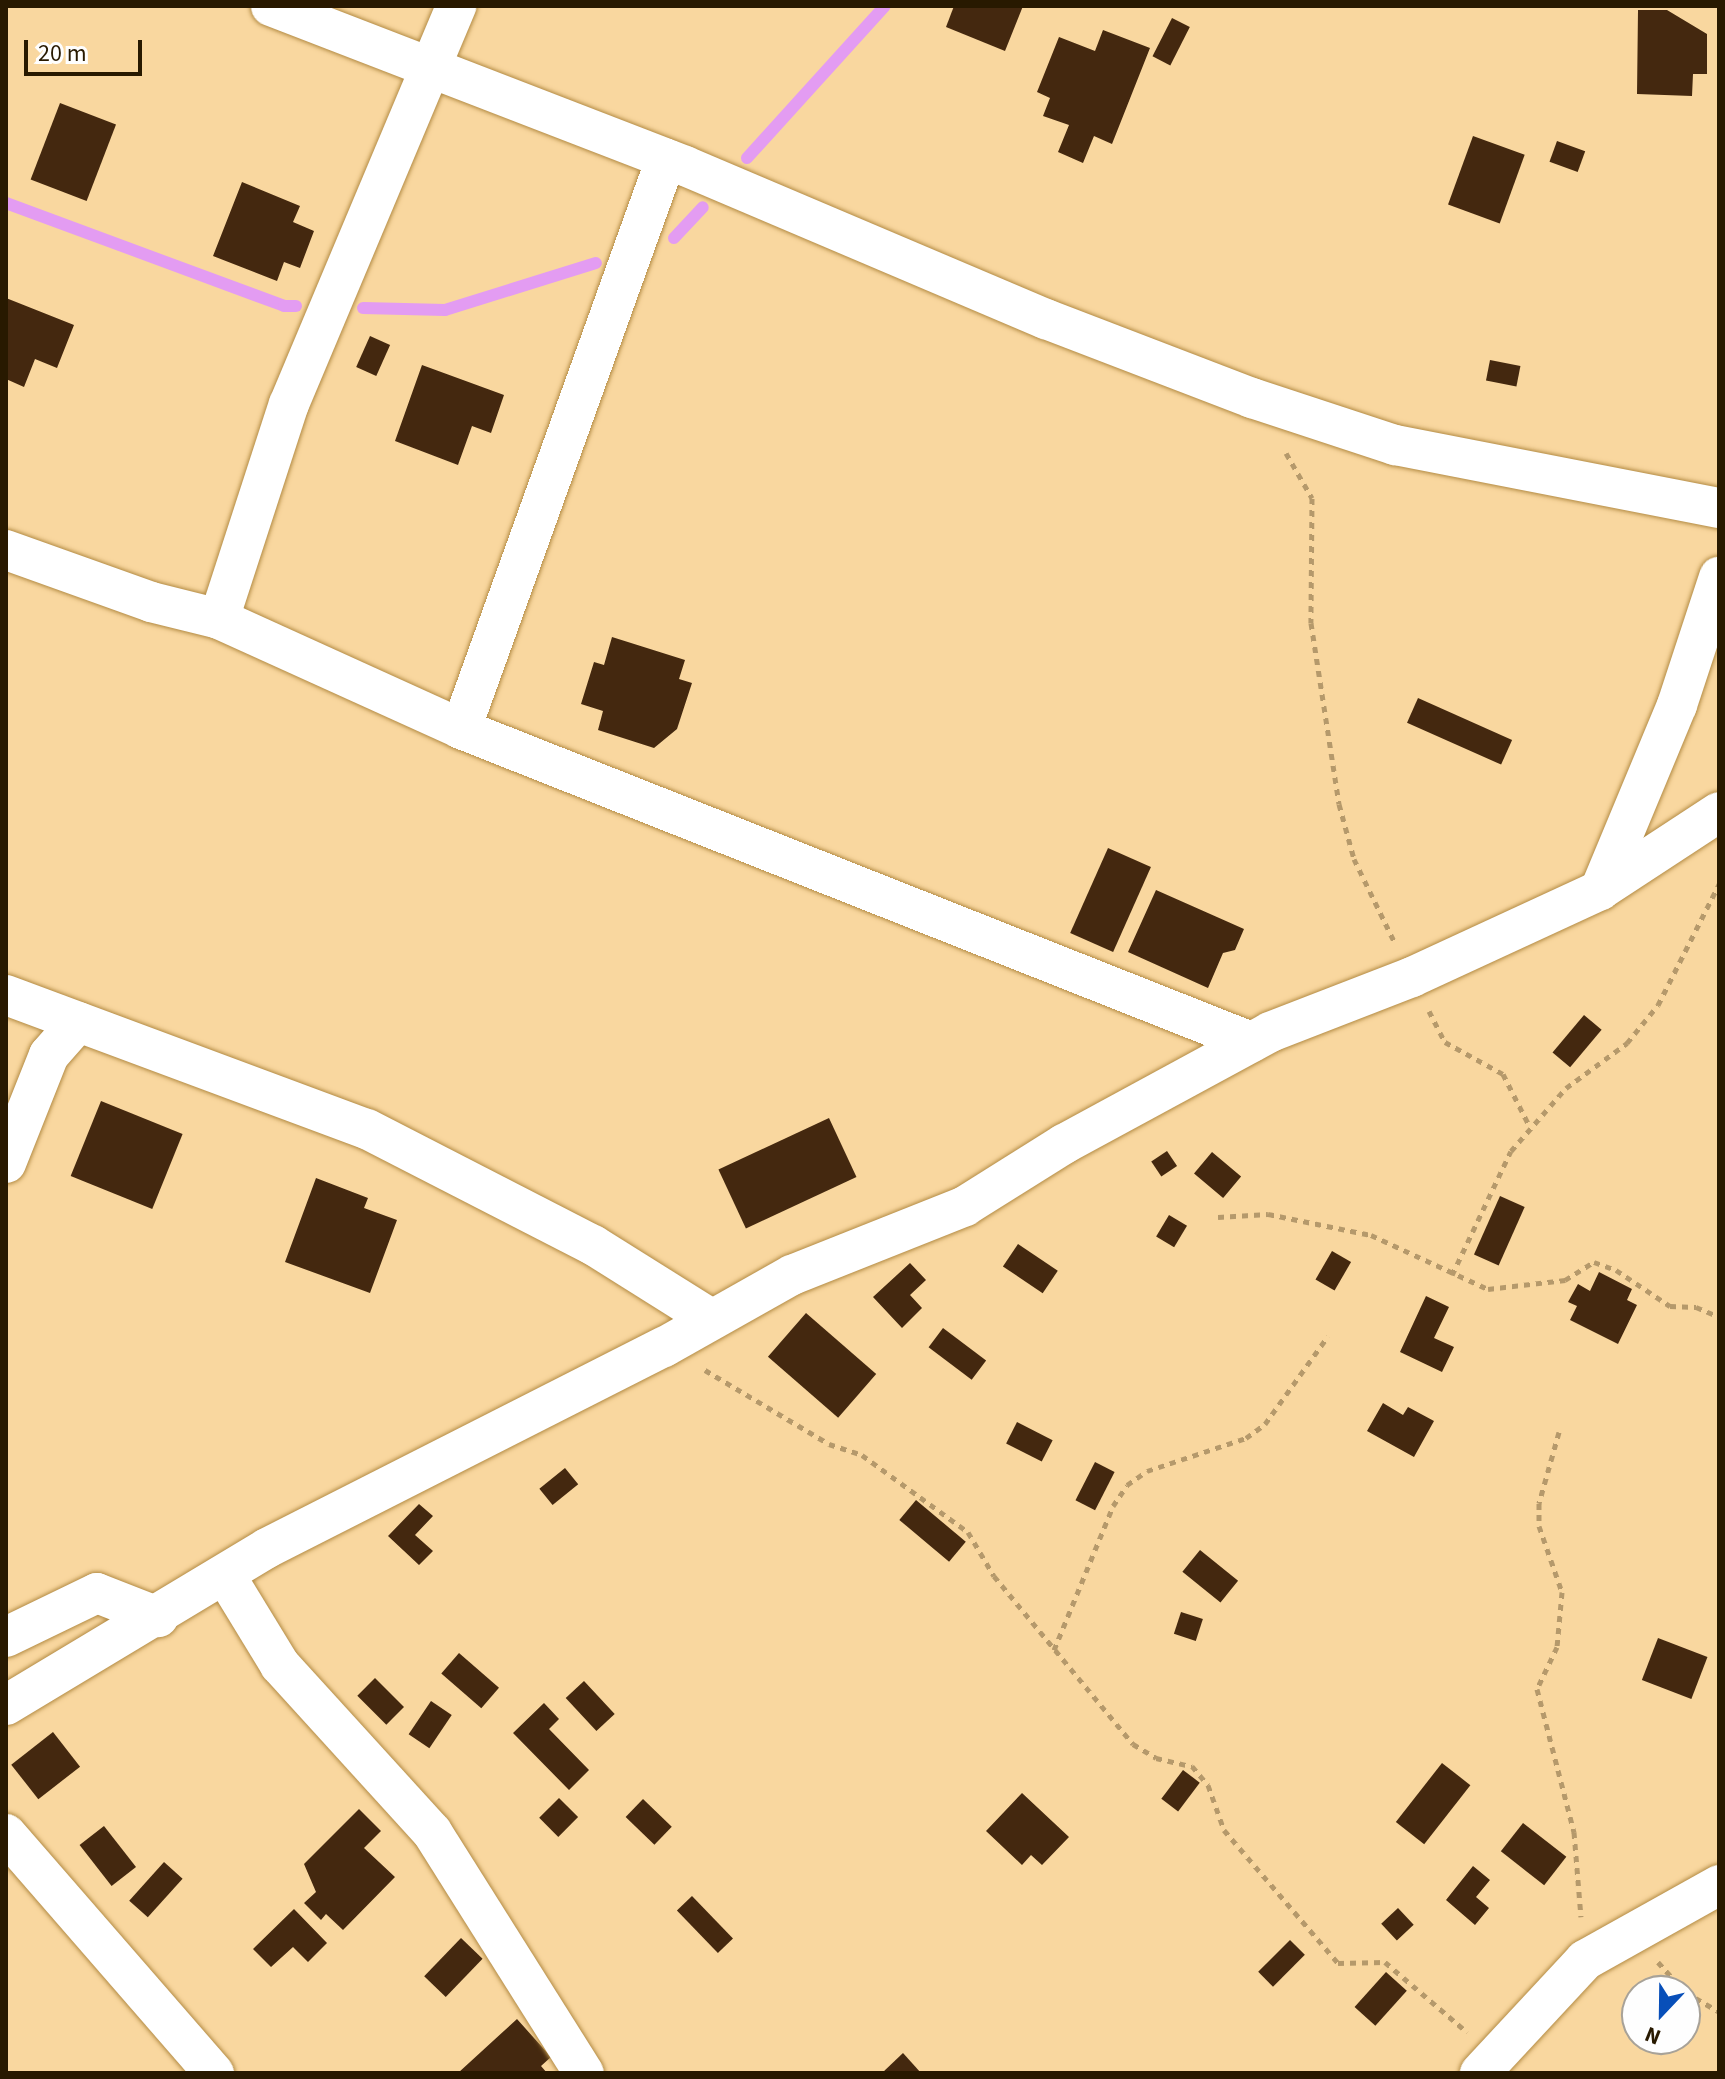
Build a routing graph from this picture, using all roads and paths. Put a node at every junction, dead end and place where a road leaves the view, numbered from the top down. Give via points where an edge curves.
1 (271, 6) edge
2 (456, 6) edge
3 (430, 70) junction
4 (666, 159) junction
5 (1252, 398) junction
6 (1719, 508) edge
7 (6, 550) edge
8 (1719, 577) edge
9 (219, 619) junction
10 (461, 729) junction
11 (1719, 812) edge
12 (1719, 884) edge
13 (1600, 890) junction
14 (1412, 977) junction
15 (6, 995) edge
16 (78, 1022) junction
17 (1251, 1042) junction
18 (1529, 1125) junction
19 (6, 1163) edge
20 (1218, 1217) dead end
21 (1452, 1275) junction
22 (1719, 1317) edge
23 (711, 1319) junction
24 (1328, 1336) dead end
25 (664, 1347) junction
26 (1559, 1432) dead end
27 (225, 1575) junction
28 (158, 1617) junction
29 (6, 1637) edge
30 (1054, 1650) junction
31 (6, 1705) edge
32 (6, 1834) edge
33 (1719, 1885) edge
34 (1585, 1960) junction
35 (1701, 2001) edge
36 (1719, 2012) edge
37 (1488, 2066) edge
38 (214, 2073) edge
39 (584, 2073) edge

1 - 3 street
2 - 3 street
3 - 4 street
3 - 9 street via 289,404
4 - 5 street via 1046,319
4 - 10 street
5 - 6 street via 1395,445
5 - 14 path via 1306,480 1312,498 1311,623 1339,804 1354,859
7 - 9 street via 151,602
8 - 13 street via 1677,705
9 - 10 street
10 - 17 street
11 - 13 street
12 - 18 path via 1658,1005 1627,1043 1566,1088
13 - 14 street
14 - 17 street
14 - 18 path via 1443,1039 1503,1074
15 - 16 street
16 - 19 street via 49,1055
16 - 23 street via 367,1129 593,1245
17 - 23 street via 1064,1144 965,1206 792,1275
18 - 21 path via 1511,1151
20 - 21 path via 1268,1214 1344,1228 1371,1235
21 - 22 path via 1488,1289 1521,1289 1565,1280 1594,1262 1616,1270 1670,1306 1696,1307
23 - 25 street
24 - 30 path via 1265,1424 1246,1438 1147,1471 1127,1485 1113,1506
25 - 27 street via 267,1548
25 - 30 path via 918,1491 968,1532 994,1576
26 - 34 path via 1539,1503 1539,1526 1555,1566 1560,1614 1557,1647 1537,1689 1574,1832
27 - 28 street
27 - 39 street via 280,1665 432,1832
28 - 29 street via 97,1593
28 - 31 street
30 - 37 path via 1133,1744 1156,1758 1192,1766 1208,1785 1224,1830 1338,1963 1385,1962
32 - 38 street
33 - 34 street
34 - 37 street
35 - 36 path

